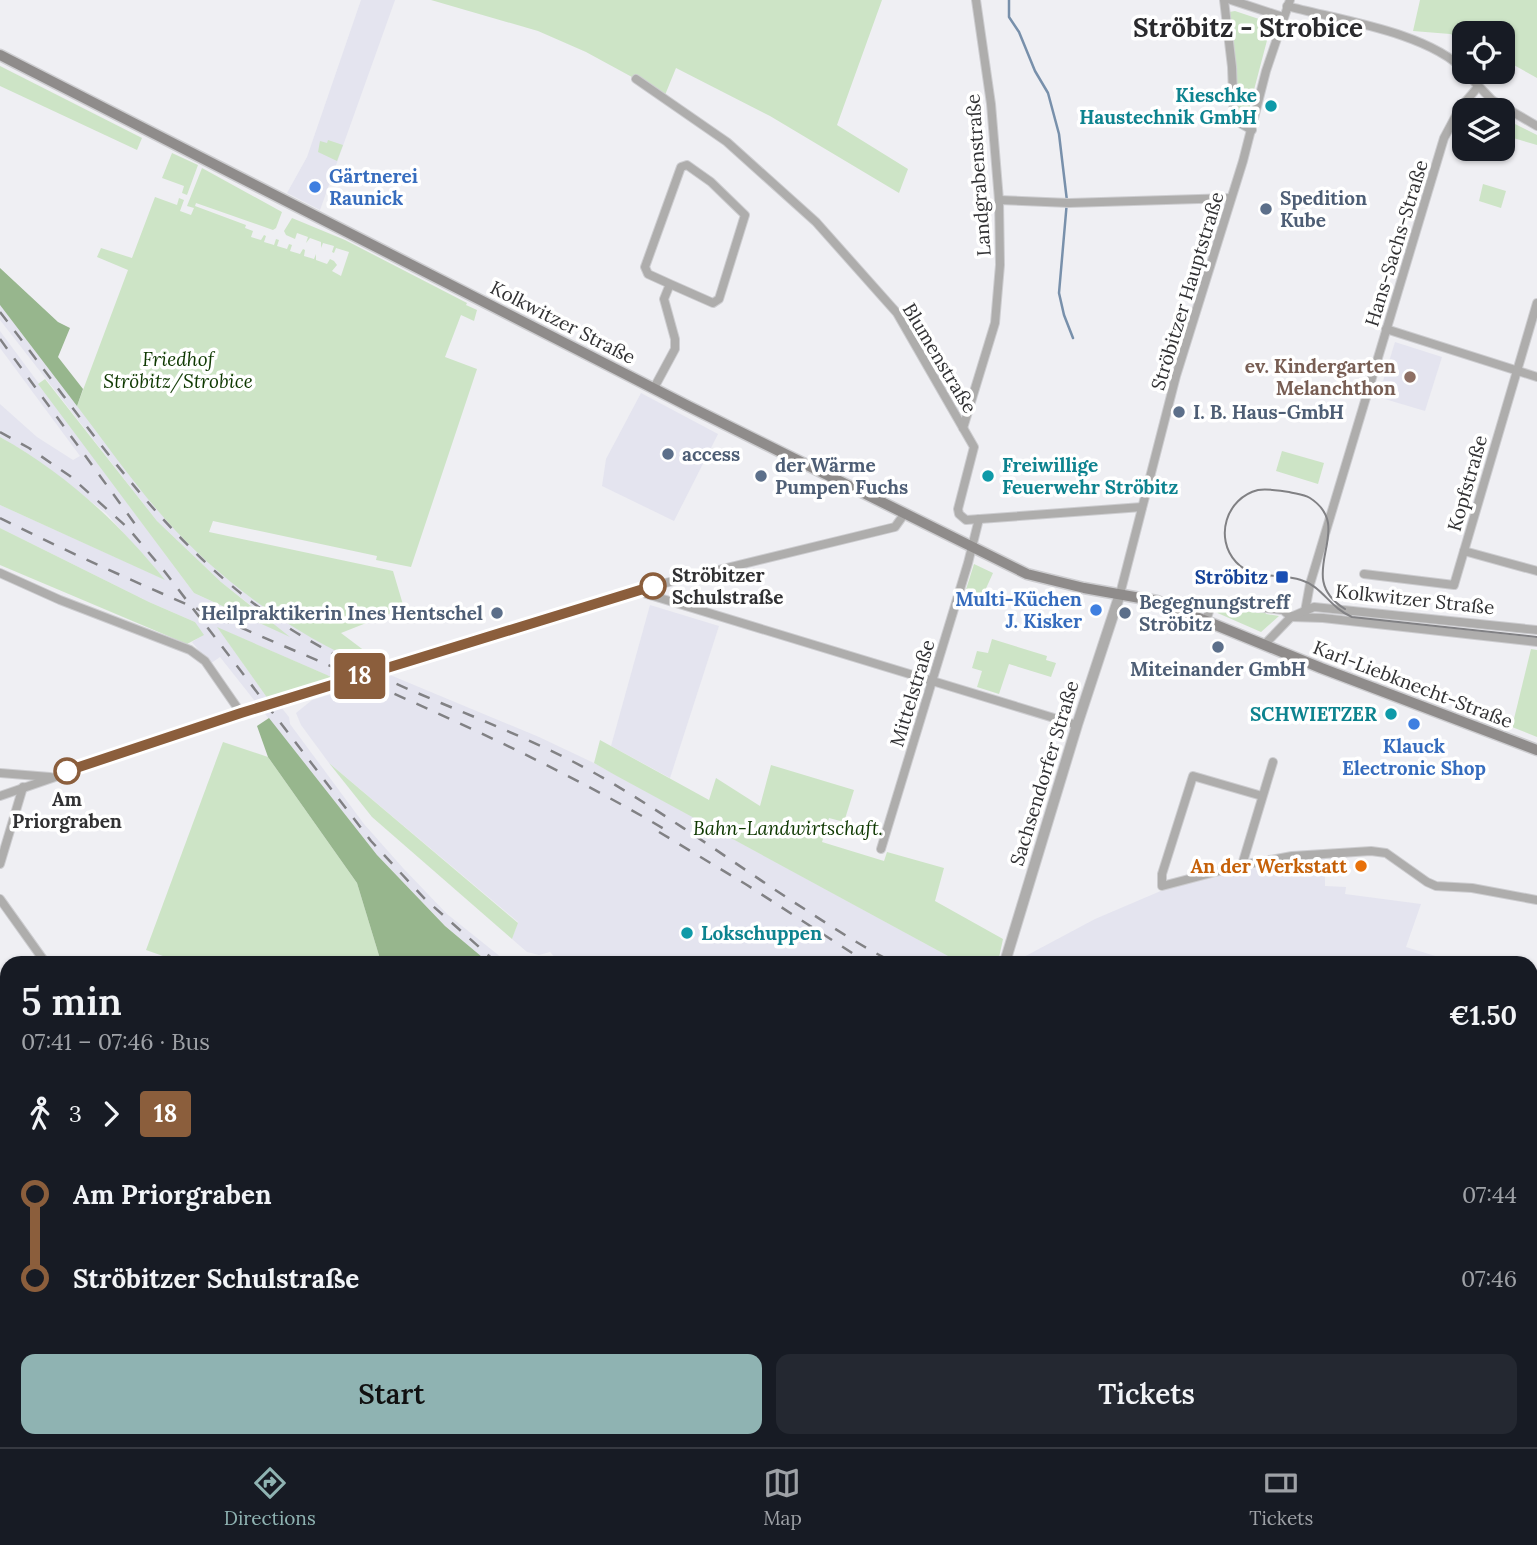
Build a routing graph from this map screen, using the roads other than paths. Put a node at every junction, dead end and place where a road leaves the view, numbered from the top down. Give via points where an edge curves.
1 (976, 0) edge
2 (1224, 0) edge
3 (1231, 0) edge
4 (1289, 3) edge
5 (1283, 17) junction
6 (0, 55) edge
7 (1452, 59) edge
8 (636, 79) dead end
9 (1475, 84) edge
10 (1478, 88) junction
11 (1537, 126) edge
12 (1252, 130) junction
13 (1231, 198) junction
14 (999, 200) junction
15 (670, 284) junction
16 (1537, 303) edge
17 (1386, 330) junction
18 (1516, 371) junction
19 (1537, 377) edge
20 (654, 388) junction
21 (963, 428) junction
22 (1142, 507) junction
23 (905, 513) junction
24 (979, 519) junction
25 (972, 546) junction
26 (1464, 551) junction
27 (1537, 571) edge
28 (0, 573) edge
29 (1364, 574) dead end
30 (637, 591) junction
31 (1119, 594) junction
32 (1305, 613) junction
33 (1291, 617) junction
34 (1206, 621) junction
35 (1537, 630) edge
36 (1537, 642) edge
37 (1264, 645) junction
38 (933, 680) junction
39 (241, 713) junction
40 (1077, 725) junction
41 (1537, 750) edge
42 (1273, 762) dead end
43 (0, 773) edge
44 (53, 777) junction
45 (23, 788) junction
46 (0, 796) edge
47 (1262, 796) junction
48 (881, 849) dead end
49 (0, 864) edge
50 (1242, 865) junction
51 (0, 899) edge
52 (1537, 900) edge
53 (41, 956) edge
54 (1007, 956) edge

1 - 14 street, Landgrabenstraße
2 - 12 street via 1234,120
3 - 5 street
4 - 5 street, Ströbitzer Hauptstraße
4 - 7 street via 1398,34
5 - 12 street, Ströbitzer Hauptstraße
6 - 20 main road, Kolkwitzer Straße
8 - 21 street, Blumenstraße via 727,142 816,222 897,313
9 - 10 street
10 - 11 street via 1507,111
10 - 17 street, Hans-Sachs-Straße via 1460,108 1444,138
12 - 13 street, Ströbitzer Hauptstraße
13 - 14 street via 1067,203
13 - 22 street, Ströbitzer Hauptstraße via 1176,376
14 - 21 street, Landgrabenstraße via 995,323
15 - 15 street via 648,274 645,267 681,167 687,164 745,215 719,299 713,303
15 - 20 street via 664,299 676,340
16 - 18 street, Kopfstraße
17 - 18 street
17 - 32 street, Hans-Sachs-Straße
18 - 19 street
18 - 26 street, Kopfstraße
20 - 23 main road, Kolkwitzer Straße
21 - 24 street, Blumenstraße via 974,447 958,509 966,520
22 - 24 street
22 - 31 street, Ströbitzer Hauptstraße
23 - 25 main road, Kolkwitzer Straße
23 - 30 street via 895,527
24 - 25 street, Mittelstraße
25 - 31 main road, Kolkwitzer Straße via 1027,574
25 - 38 street, Mittelstraße
26 - 27 street
26 - 29 street, Kopfstraße via 1454,585
28 - 39 street via 190,650 205,661
30 - 38 street
30 - 39 street
31 - 34 main road, Karl-Liebknecht-Straße via 1157,601
31 - 40 street, Sachsendorfer Straße
32 - 33 street, Kolkwitzer Straße
32 - 35 street, Kolkwitzer Straße via 1314,607 1335,608
32 - 36 street, Kolkwitzer Straße
33 - 34 street, Kolkwitzer Straße via 1283,610 1212,602
33 - 37 street
34 - 37 main road, Karl-Liebknecht-Straße
37 - 41 main road, Karl-Liebknecht-Straße
38 - 40 street
38 - 48 street, Mittelstraße
39 - 44 street
40 - 54 street, Sachsendorfer Straße
42 - 47 street
43 - 44 street
44 - 45 street
45 - 46 street
45 - 49 street
47 - 50 street
47 - 50 street via 1193,776 1162,886
50 - 52 street via 1292,856 1371,851 1386,853 1436,886
51 - 53 street

